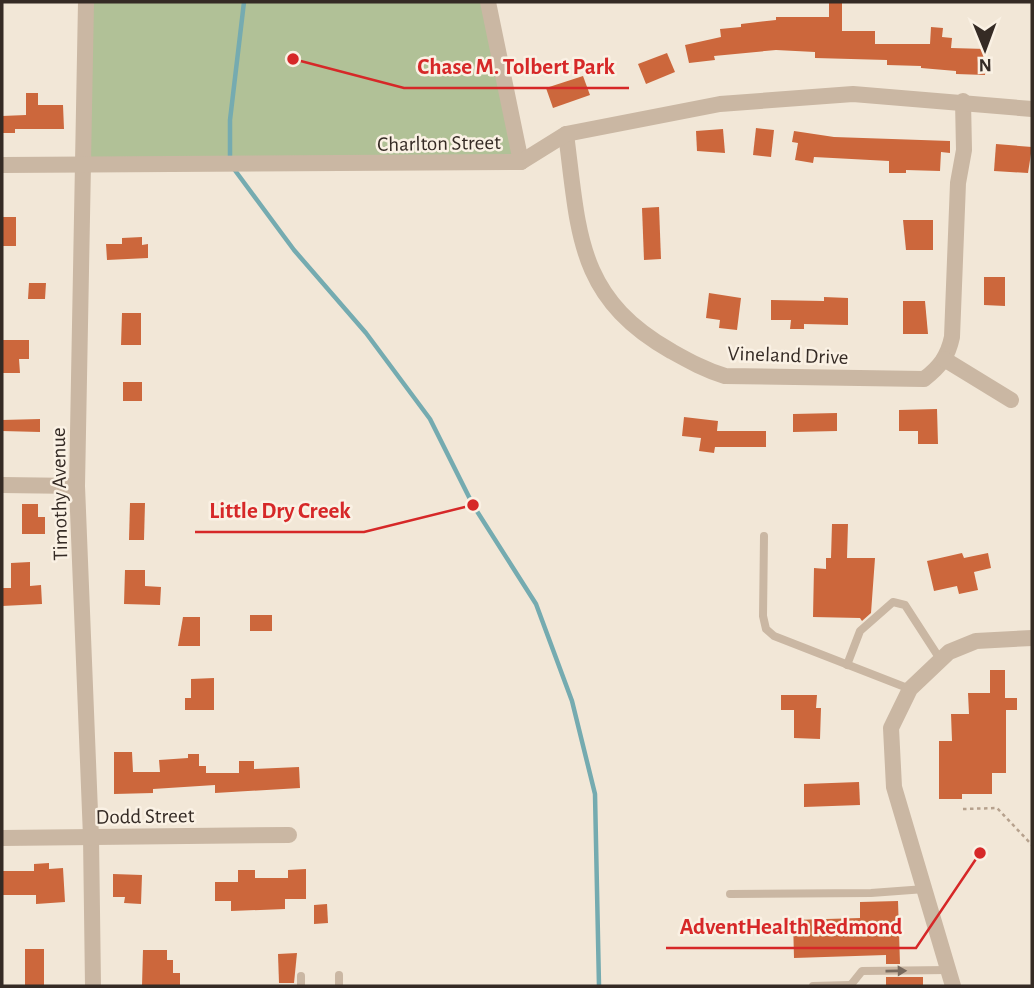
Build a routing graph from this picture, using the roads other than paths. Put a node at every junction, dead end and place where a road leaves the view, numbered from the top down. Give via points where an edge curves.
1 (86, 2) edge
2 (488, 2) edge
3 (963, 101) junction
4 (1032, 109) edge
5 (566, 134) junction
6 (521, 162) junction
7 (2, 165) edge
8 (85, 165) junction
9 (944, 359) junction
10 (1011, 400) dead end
11 (2, 485) edge
12 (77, 486) junction
13 (764, 536) dead end
14 (1032, 638) edge
15 (940, 659) junction
16 (847, 665) junction
17 (909, 689) junction
18 (289, 835) dead end
19 (91, 837) junction
20 (2, 838) edge
21 (925, 889) junction
22 (730, 894) dead end
23 (948, 970) junction
24 (339, 975) dead end
25 (301, 976) dead end
26 (93, 986) edge
27 (301, 986) edge
28 (339, 986) edge
29 (813, 986) edge
30 (850, 986) edge
31 (953, 986) edge

1 - 8 street, Timothy Avenue
2 - 6 street
3 - 4 street, Charlton Street
3 - 5 street, Charlton Street via 813,96 720,104
3 - 9 street via 952,337
5 - 6 street, Charlton Street
5 - 9 street, Vineland Drive via 580,234 601,291 626,321 659,344 725,376 924,379
6 - 8 street, Charlton Street
7 - 8 street, Charlton Street
8 - 12 street, Timothy Avenue
9 - 10 street
11 - 12 street
12 - 19 street, Timothy Avenue
13 - 16 lane via 766,629
14 - 15 street via 976,641
15 - 16 lane via 905,605 893,602 860,631
15 - 17 street
16 - 17 lane
17 - 21 street via 891,728 890,755 894,787
18 - 19 street, Dodd Street
19 - 20 street, Dodd Street
19 - 26 street, Timothy Avenue
21 - 22 lane
21 - 23 street
30 -> 23 lane via 862,971
23 - 31 street
24 - 28 lane
25 - 27 lane
29 - 30 lane

